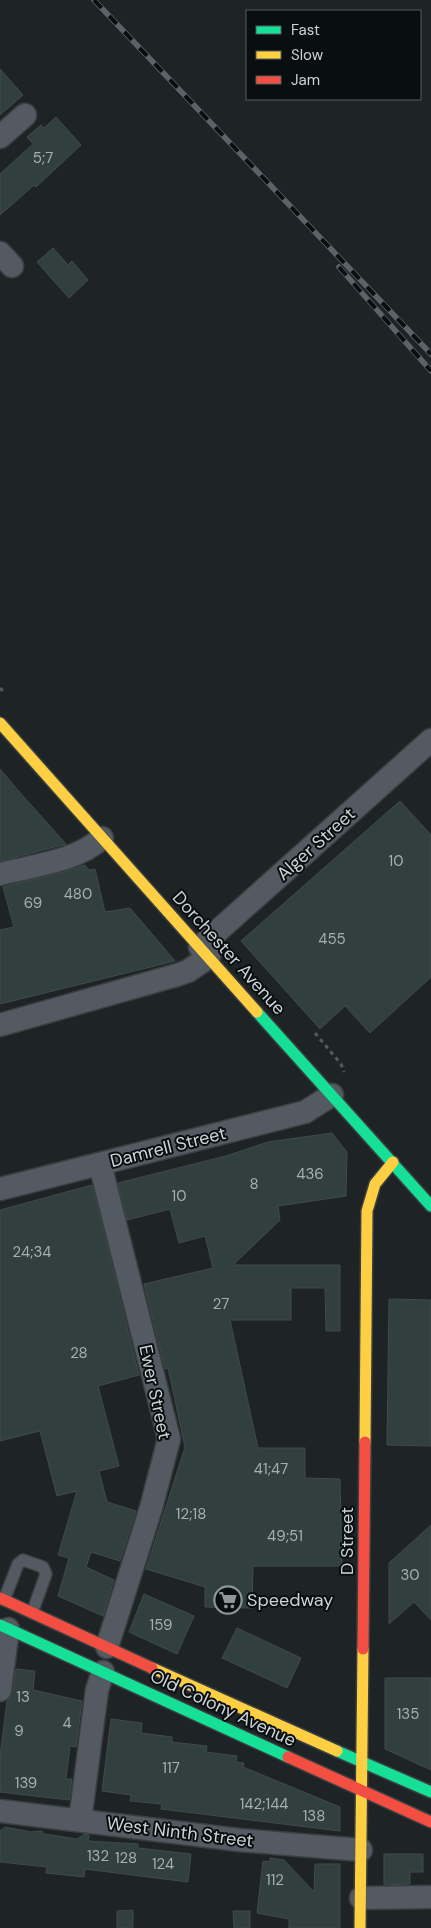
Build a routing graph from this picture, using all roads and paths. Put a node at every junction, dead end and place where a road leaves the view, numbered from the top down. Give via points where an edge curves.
1 (25, 115) dead end
2 (0, 137) edge
3 (0, 688) edge
4 (4, 693) dead end
5 (0, 723) edge
6 (431, 740) edge
7 (102, 838) junction
8 (0, 874) edge
9 (204, 952) junction
10 (0, 1025) edge
11 (315, 1033) dead end
12 (340, 1088) junction
13 (392, 1162) junction
14 (100, 1164) junction
15 (0, 1189) edge
16 (431, 1206) edge
17 (2, 1599) edge
18 (32, 1613) junction
19 (4, 1627) edge
20 (107, 1647) junction
21 (103, 1672) junction
22 (0, 1690) edge
23 (362, 1760) junction
24 (361, 1791) junction
25 (431, 1792) edge
26 (0, 1811) edge
27 (80, 1820) junction
28 (431, 1822) edge
29 (361, 1850) junction
30 (361, 1898) junction
31 (431, 1898) edge
32 (360, 1928) edge

1 - 2 street
3 - 4 path
5 - 7 main road, Dorchester Avenue
6 - 9 street, Alger Street
7 - 8 street via 70,857
7 - 9 main road, Dorchester Avenue
9 - 10 street, Alger Street via 184,973
9 - 12 main road, Dorchester Avenue
11 - 12 path via 342,1064
12 - 13 main road, Dorchester Avenue
12 - 14 street, Damrell Street via 305,1112
13 - 16 main road, Dorchester Avenue
13 - 23 main road, D Street via 375,1184 367,1211
14 - 15 street, Damrell Street
14 - 20 street, Ewer Street via 169,1439
17 - 18 main road, Old Colony Avenue
17 - 18 lane via 18,1564 23,1560 43,1567 46,1574
18 - 20 main road, Old Colony Avenue
19 - 21 main road, Old Colony Avenue
19 - 22 street
20 - 23 main road, Old Colony Avenue
21 - 24 main road, Old Colony Avenue
21 - 27 street via 97,1690
23 - 24 main road, D Street
23 - 25 main road, Old Colony Avenue
24 - 28 main road, Old Colony Avenue
24 - 29 main road, D Street
26 - 27 street, West Ninth Street
27 - 29 street, West Ninth Street via 239,1840
29 - 30 main road, D Street
30 - 31 street
30 - 32 main road, D Street

